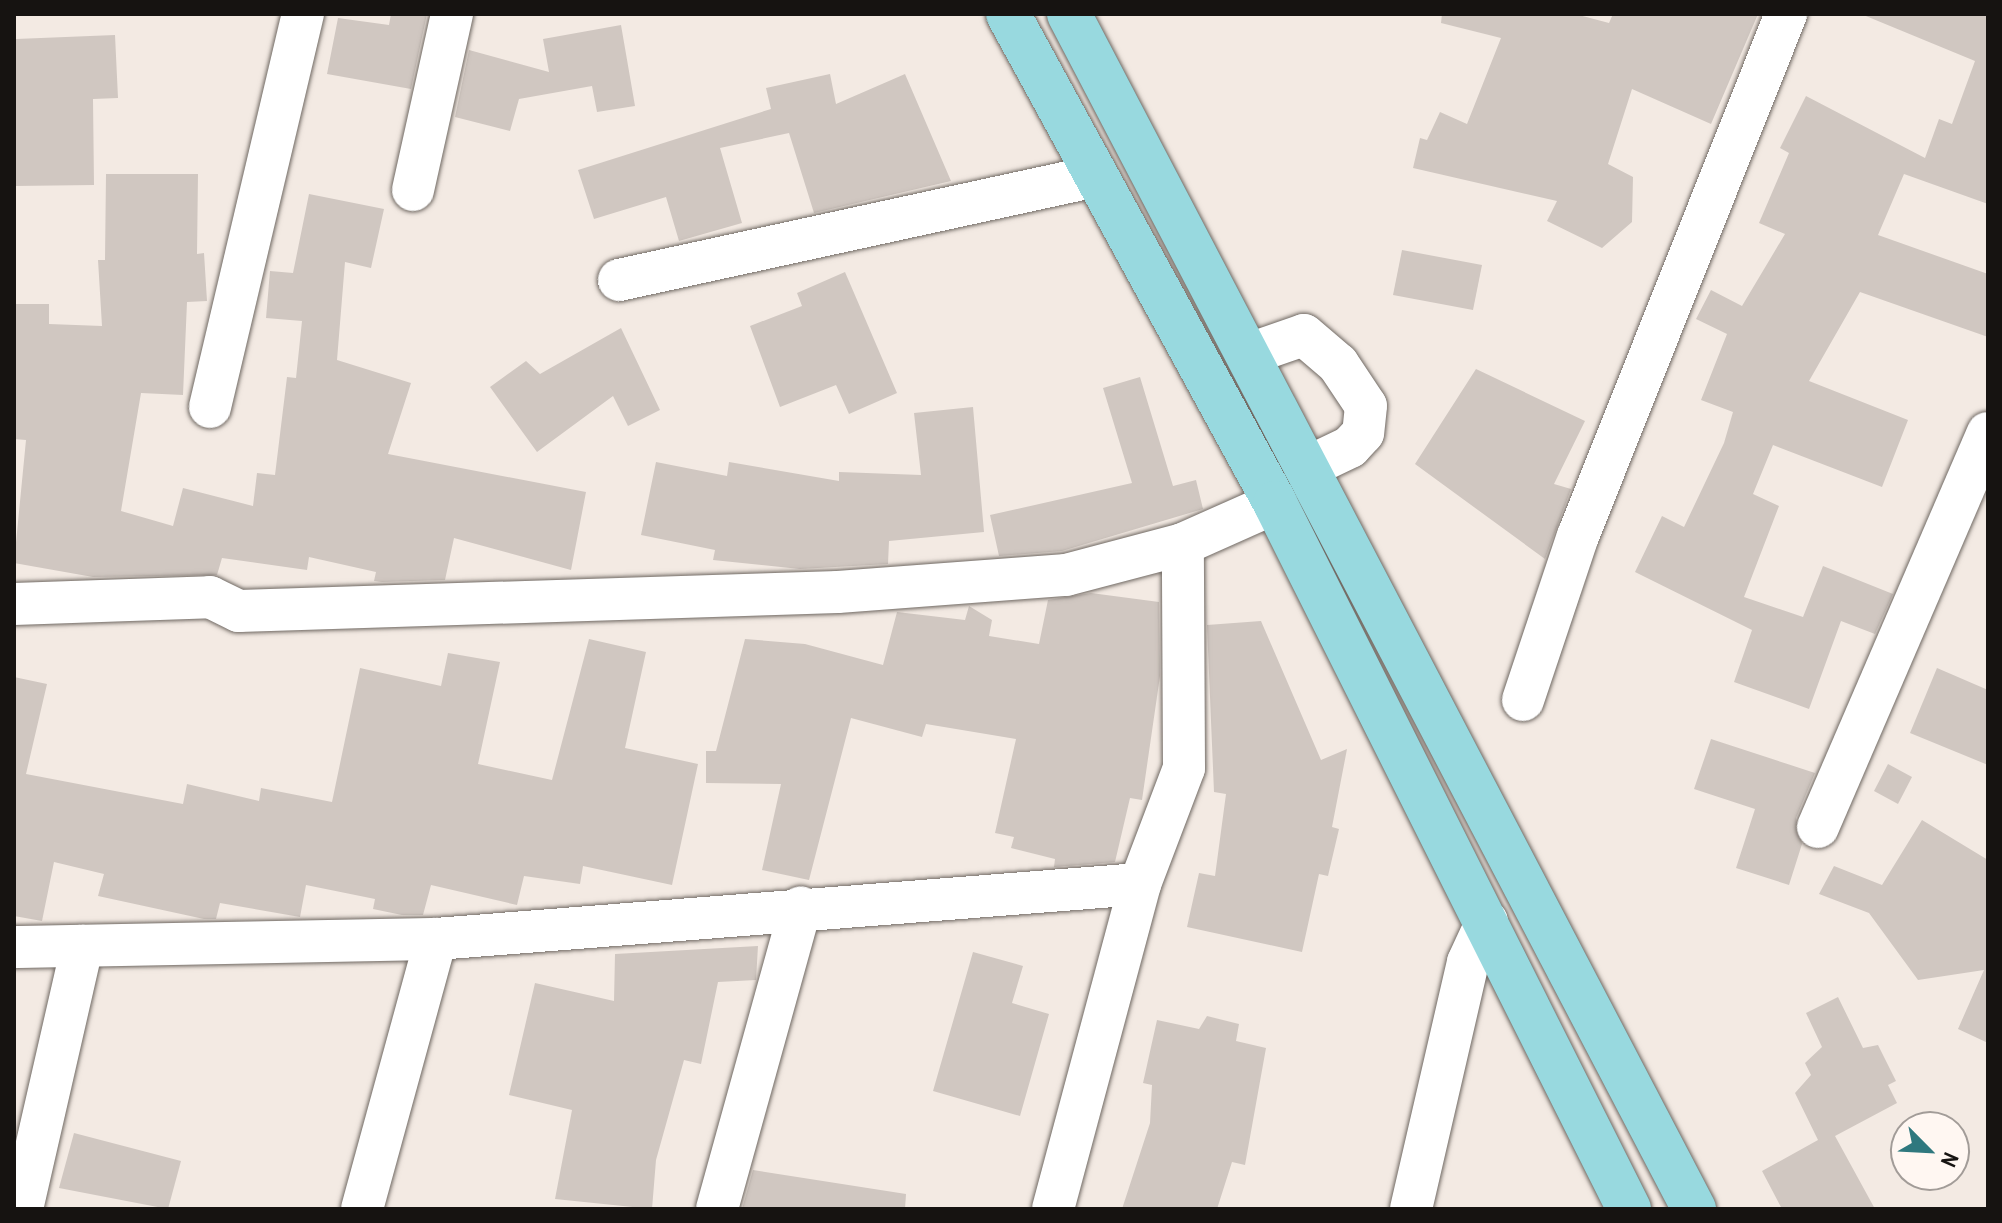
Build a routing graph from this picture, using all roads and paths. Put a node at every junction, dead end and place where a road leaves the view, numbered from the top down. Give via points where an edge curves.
1 (303, 14) edge
2 (452, 14) edge
3 (1008, 14) edge
4 (1069, 14) edge
5 (1786, 14) edge
6 (1091, 177) junction
7 (413, 190) dead end
8 (619, 280) dead end
9 (1249, 354) junction
10 (210, 407) dead end
11 (1988, 433) edge
12 (1308, 467) junction
13 (1275, 503) junction
14 (1183, 544) junction
15 (14, 604) edge
16 (1523, 700) dead end
17 (1818, 827) dead end
18 (1140, 884) junction
19 (801, 907) junction
20 (1487, 921) junction
21 (436, 939) junction
22 (82, 946) junction
23 (14, 947) edge
24 (22, 1209) edge
25 (362, 1209) edge
26 (717, 1209) edge
27 (1053, 1209) edge
28 (1411, 1209) edge
29 (1629, 1209) edge
30 (1694, 1209) edge

1 - 10 street
2 - 7 street
3 - 6 main road
4 - 9 main road
5 - 16 street via 1578,536
6 - 8 street
6 - 13 main road
9 - 12 main road
9 - 12 street via 1304,335 1360,394 1368,420 1363,433
11 - 17 street
12 - 30 main road
13 - 14 street
13 - 20 main road
14 - 15 street via 1066,575 838,592 239,611 210,597
14 - 18 street via 1184,768
18 - 19 street
18 - 27 street
19 - 21 street
19 - 26 street
20 - 28 street via 1468,962
20 - 29 main road
21 - 22 street
21 - 25 street
22 - 23 street
22 - 24 street

